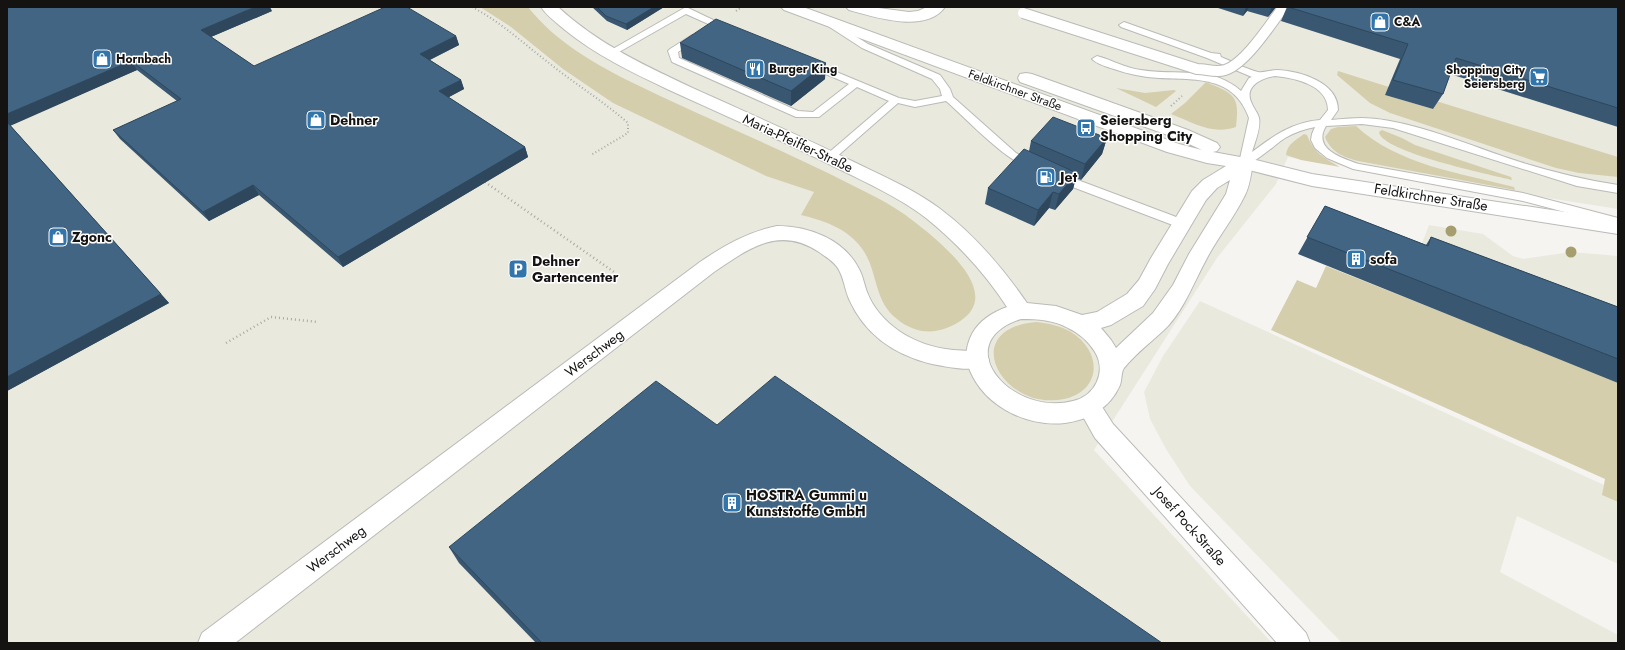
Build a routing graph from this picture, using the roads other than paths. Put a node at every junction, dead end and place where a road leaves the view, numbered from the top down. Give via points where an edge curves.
1 (549, 7) edge
2 (789, 7) edge
3 (854, 7) edge
4 (937, 7) edge
5 (1315, 7) edge
6 (1279, 8) edge
7 (1023, 13) dead end
8 (829, 14) edge
9 (715, 25) junction
10 (1124, 25) dead end
11 (736, 33) edge
12 (609, 54) junction
13 (799, 59) edge
14 (1096, 59) dead end
15 (1259, 76) junction
16 (856, 83) junction
17 (948, 98) junction
18 (896, 100) junction
19 (1246, 102) junction
20 (1325, 123) junction
21 (830, 157) junction
22 (1244, 163) junction
23 (1618, 189) edge
24 (1618, 222) edge
25 (1182, 224) junction
26 (1618, 226) edge
27 (1021, 312) junction
28 (1079, 324) junction
29 (978, 360) junction
30 (1111, 367) junction
31 (1088, 406) junction
32 (212, 643) edge
33 (1296, 643) edge

1 - 12 main road, Maria-Pfeiffer-Straße via 580,35
2 - 8 main road, Feldkirchner Straße
3 - 4 main road via 906,17 926,14
5 - 6 lane, bridge via 1301,12
6 - 7 lane, bridge via 1242,58 1226,70 1197,69
8 - 17 lane via 865,46 936,76
8 - 22 main road, Feldkirchner Straße via 1173,148
9 - 11 lane
9 - 12 lane via 686,10
9 - 16 lane via 673,51 675,60 796,114 815,114
10 - 15 lane via 1213,56
12 - 21 main road, Maria-Pfeiffer-Straße
13 - 16 lane
14 - 19 lane via 1130,72 1202,76 1234,88
15 - 19 lane via 1245,91
15 - 20 lane via 1283,73 1300,77 1326,91 1332,100 1333,110
16 - 18 lane
17 - 18 lane via 915,104
17 - 25 lane via 1012,156 1083,187 1151,210
18 - 21 lane
19 - 22 lane via 1254,119
20 - 22 lane via 1295,129
20 - 23 lane via 1362,121 1394,125 1581,183
20 - 24 lane via 1317,134 1317,143 1326,153 1339,161 1357,167 1523,197
21 - 27 main road, Maria-Pfeiffer-Straße via 894,189 942,220 988,264
22 - 25 main road via 1210,184 1199,196
22 - 26 main road, Feldkirchner Straße via 1312,180
22 - 30 main road via 1236,194 1196,258 1182,288 1161,319
25 - 28 main road via 1148,284 1135,300 1103,319
27 - 28 main road via 1050,313 1070,318
27 - 29 main road via 1002,317 988,328 979,342
28 - 30 main road via 1099,340
29 - 31 main road via 980,369 990,385 1011,402 1025,408 1063,413
29 - 32 main road, Werschweg via 948,359 919,352 898,343 866,312 848,267 838,254 805,235 782,232 765,234 739,246 702,272
30 - 31 main road via 1109,383 1103,394
31 - 33 main road, Josef Pock-Straße via 1104,431

